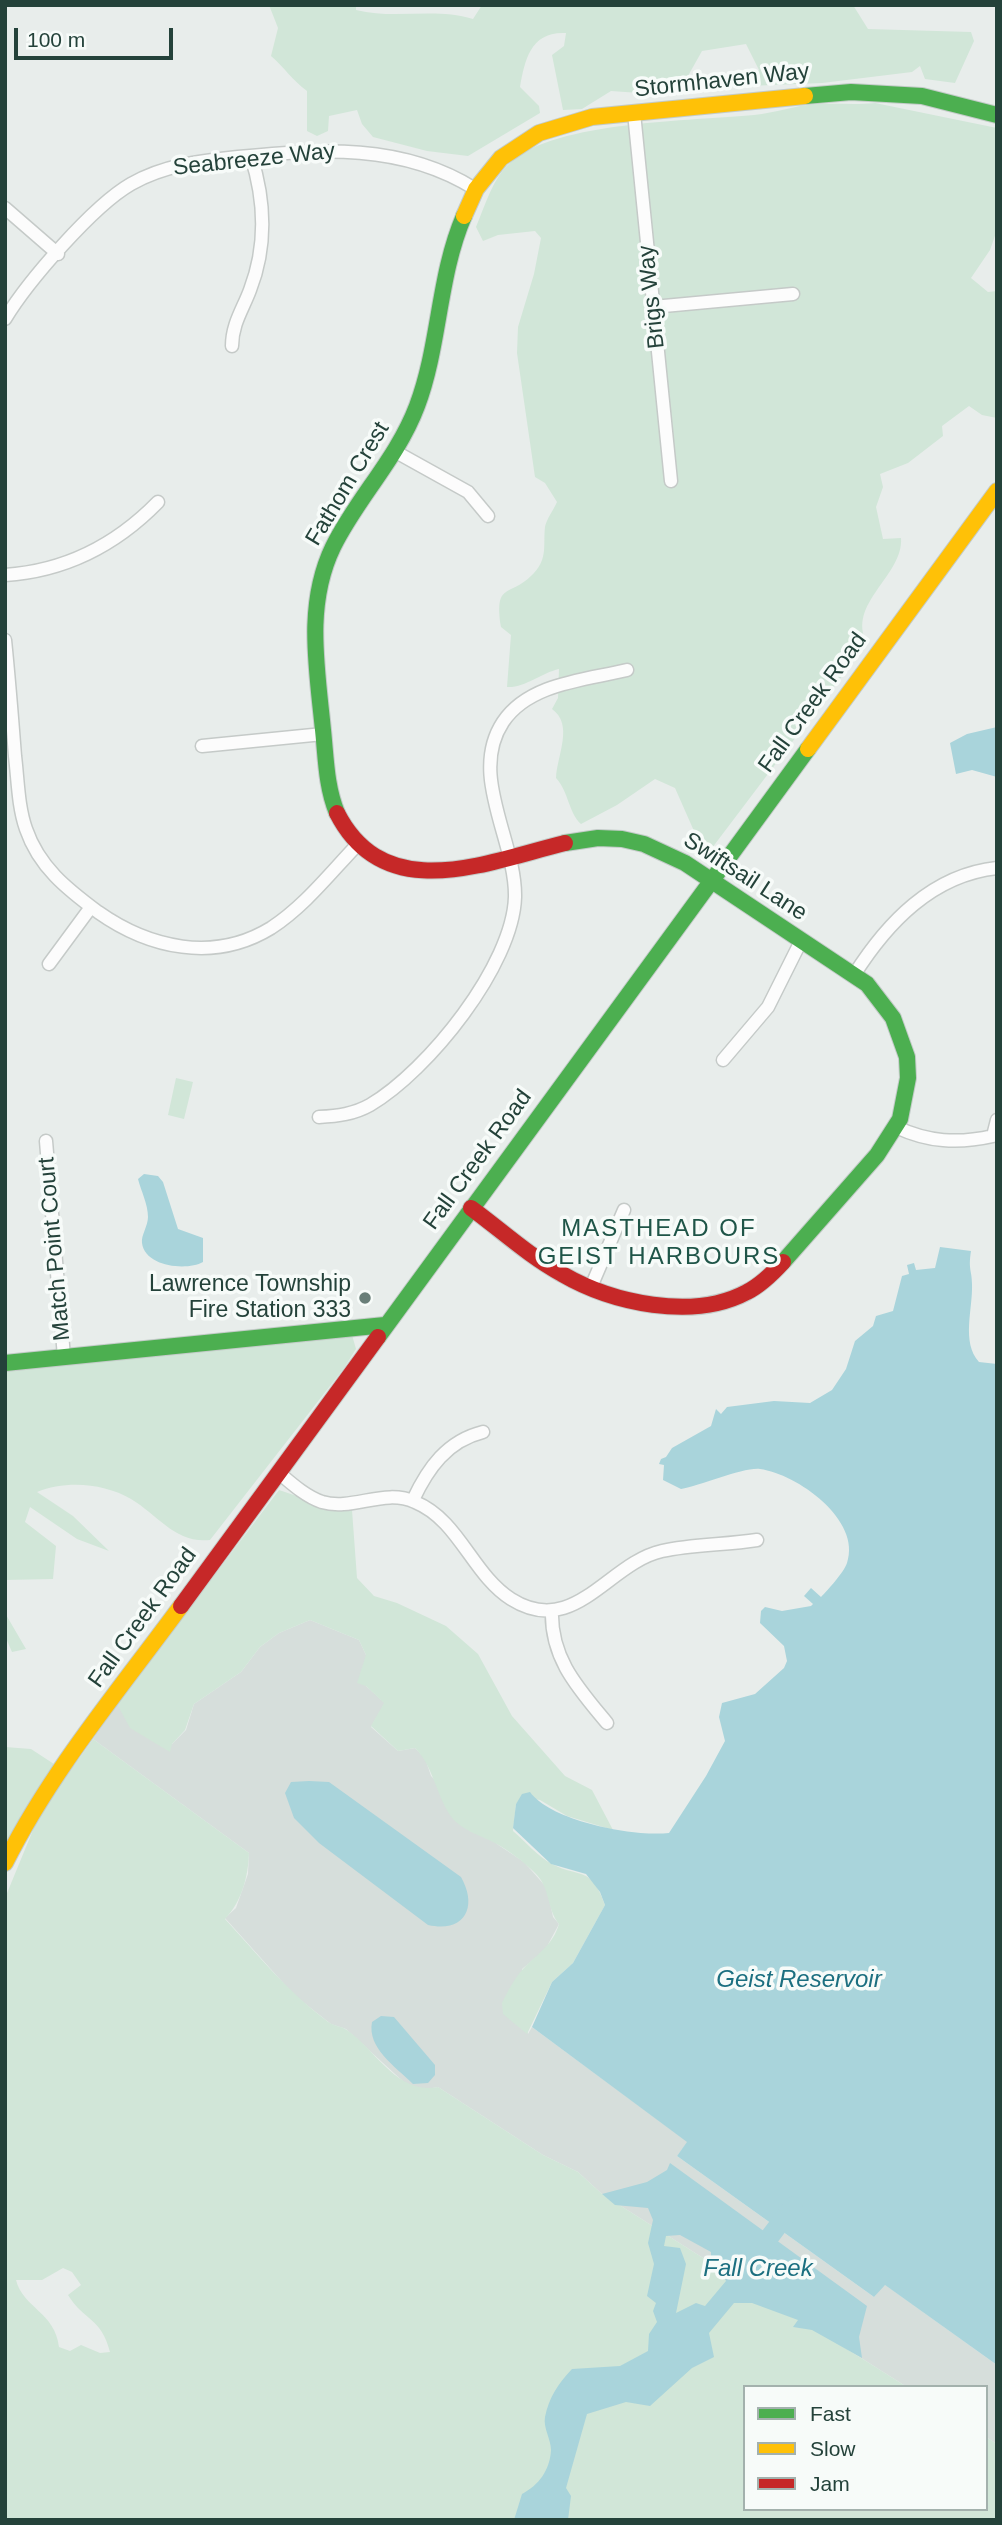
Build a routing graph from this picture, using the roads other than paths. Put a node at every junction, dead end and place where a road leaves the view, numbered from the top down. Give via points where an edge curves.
1 (634, 113) junction
2 (997, 115) edge
3 (251, 156) junction
4 (475, 189) junction
5 (5, 208) edge
6 (58, 254) junction
7 (793, 295) dead end
8 (653, 307) junction
9 (5, 319) edge
10 (232, 346) dead end
11 (396, 452) junction
12 (671, 481) dead end
13 (997, 491) edge
14 (158, 502) dead end
15 (488, 516) dead end
16 (5, 575) edge
17 (5, 640) edge
18 (627, 670) dead end
19 (323, 734) junction
20 (202, 746) dead end
21 (359, 843) junction
22 (510, 856) junction
23 (997, 868) edge
24 (711, 880) junction
25 (91, 907) junction
26 (801, 941) junction
27 (49, 964) dead end
28 (854, 975) junction
29 (723, 1060) dead end
30 (319, 1117) dead end
31 (997, 1120) edge
32 (896, 1127) junction
33 (46, 1141) dead end
34 (471, 1208) junction
35 (624, 1210) dead end
36 (591, 1287) junction
37 (385, 1325) junction
38 (64, 1357) junction
39 (5, 1363) edge
40 (483, 1432) dead end
41 (278, 1472) junction
42 (413, 1500) junction
43 (757, 1540) dead end
44 (552, 1609) junction
45 (607, 1723) dead end
46 (5, 1863) edge

1 - 2 street, Stormhaven Way via 851,92 922,96
1 - 4 street, Stormhaven Way via 583,118 527,137 499,158
1 - 8 street, Brigs Way
3 - 4 street, Seabreeze Way via 309,150 370,152 433,169
3 - 6 street, Seabreeze Way via 188,163 141,178 104,202
3 - 10 street via 260,195 261,240 254,279 235,322
4 - 11 street, Fathom Crest via 460,222 428,375
5 - 6 street
6 - 9 street, Seabreeze Way
7 - 8 street
8 - 12 street, Brigs Way
11 - 15 street via 468,492
11 - 19 street, Fathom Crest via 338,537 318,588 314,637
13 - 24 street, Fall Creek Road
14 - 16 street via 125,532 92,552 51,567
17 - 25 street via 26,829 48,869
18 - 22 street via 545,690 505,719 492,746 490,770
19 - 20 street
19 - 21 street, Fathom Crest via 332,800
21 - 22 street, Swiftsail Lane via 397,868 427,873
21 - 25 street via 283,919 226,944 197,948 162,944 117,926
22 - 24 street, Swiftsail Lane via 578,840 622,839 675,856
22 - 30 street via 514,911 505,944 489,974 432,1052 406,1080 369,1105 347,1115
23 - 28 street via 959,878 916,902 880,935
24 - 26 street, Swiftsail Lane
24 - 34 street, Fall Creek Road
25 - 27 street
26 - 28 street, Swiftsail Lane
26 - 29 street via 768,1007
28 - 32 street, Swiftsail Lane via 890,1009 905,1045 908,1084
31 - 32 street via 993,1136 974,1141 939,1141
32 - 36 street, Swiftsail Lane via 773,1273 741,1297 703,1306 620,1297
33 - 38 street, Match Point Court
34 - 36 street, Swiftsail Lane via 550,1267
34 - 37 street, Fall Creek Road
35 - 36 street
37 - 38 street
37 - 41 street, Fall Creek Road
38 - 39 street
40 - 42 street via 444,1452
41 - 42 street via 311,1497 329,1503 393,1496
41 - 46 street, Fall Creek Road via 76,1749 23,1827
42 - 44 street via 444,1521 504,1594 532,1608
43 - 44 street via 662,1551 639,1560 584,1600
44 - 45 street via 553,1634 562,1663

